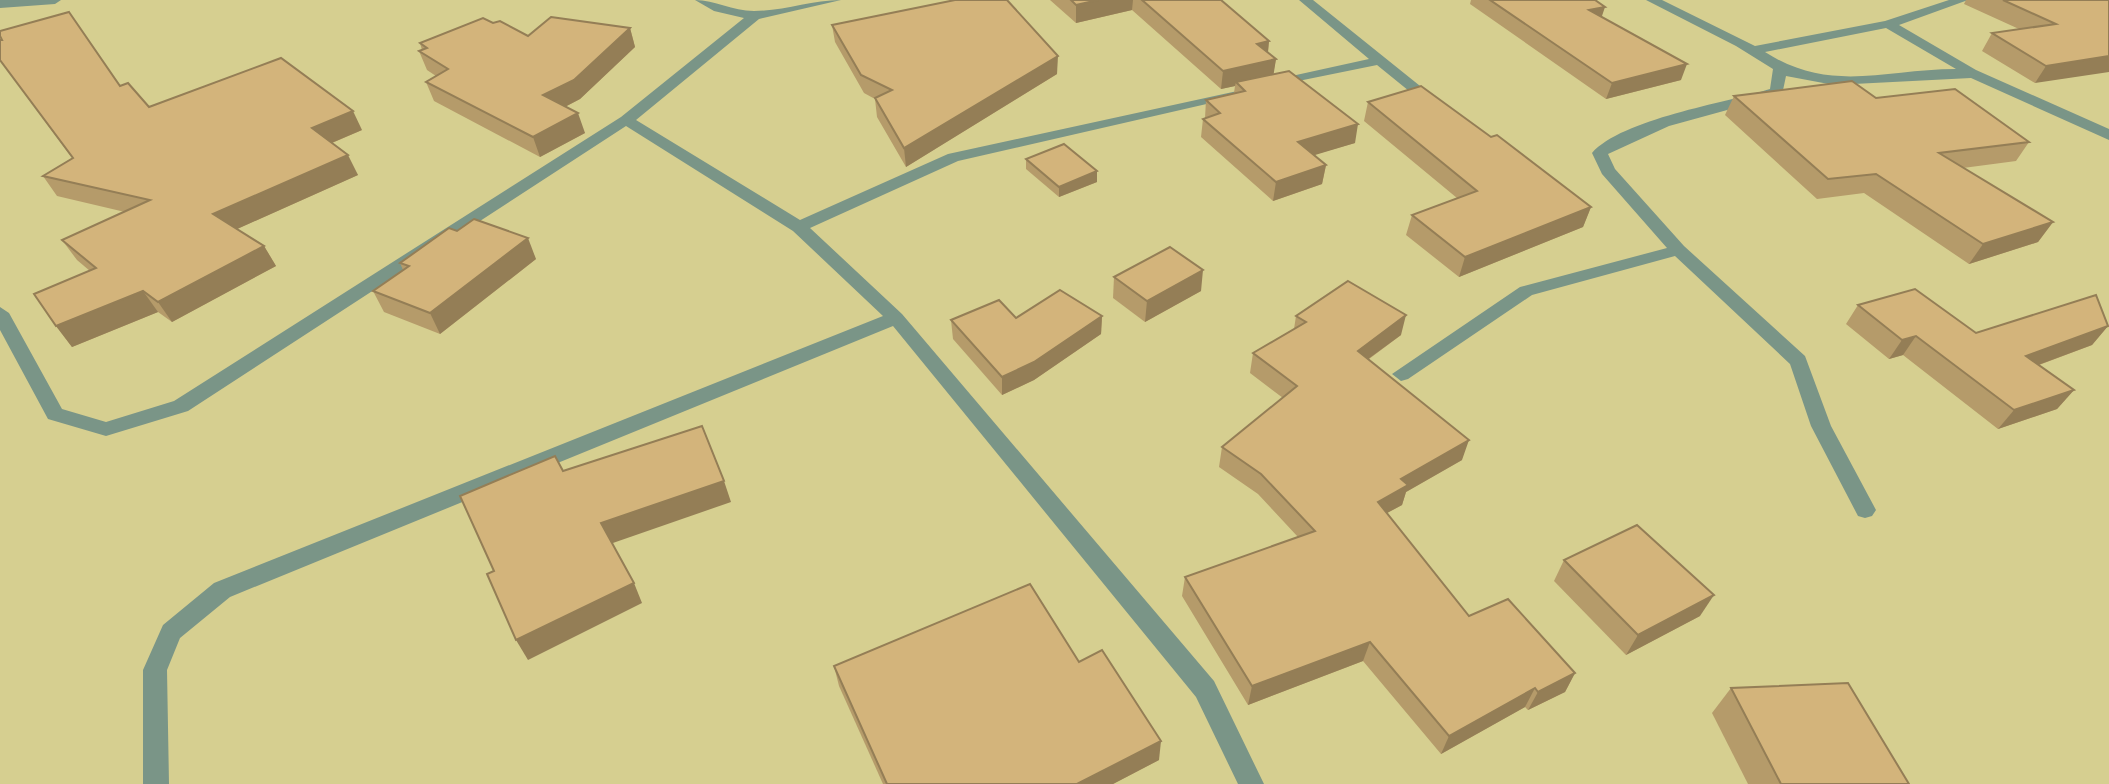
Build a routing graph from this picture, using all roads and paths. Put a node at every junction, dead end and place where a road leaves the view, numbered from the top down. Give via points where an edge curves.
1 (55, 0) edge
2 (701, 0) edge
3 (835, 0) edge
4 (1305, 0) edge
5 (1652, 0) edge
6 (1962, 0) edge
7 (0, 4) edge
8 (753, 18) junction
9 (1888, 24) junction
10 (1754, 50) junction
11 (1377, 61) junction
12 (1780, 71) junction
13 (1973, 74) junction
14 (1443, 111) edge
15 (626, 120) junction
16 (2109, 135) edge
17 (799, 227) junction
18 (1678, 250) junction
19 (0, 313) edge
20 (896, 318) junction
21 (1401, 374) dead end
22 (1866, 510) dead end
23 (156, 784) edge
24 (1251, 784) edge

1 - 7 street
2 - 8 street via 717,10
3 - 8 street
4 - 11 street
5 - 10 street
6 - 9 street
8 - 15 street
9 - 10 street
9 - 13 street
10 - 12 street
11 - 14 street
11 - 17 street via 953,157
12 - 13 street via 1838,80
12 - 18 street via 1777,92 1733,107 1672,119 1622,138 1600,153 1608,171
13 - 16 street
15 - 17 street
15 - 19 street via 181,406 106,429 55,414
17 - 20 street
18 - 21 street via 1526,291
18 - 22 street via 1798,361 1821,426
20 - 23 street via 222,590 171,632 155,670
20 - 24 street via 1205,689

